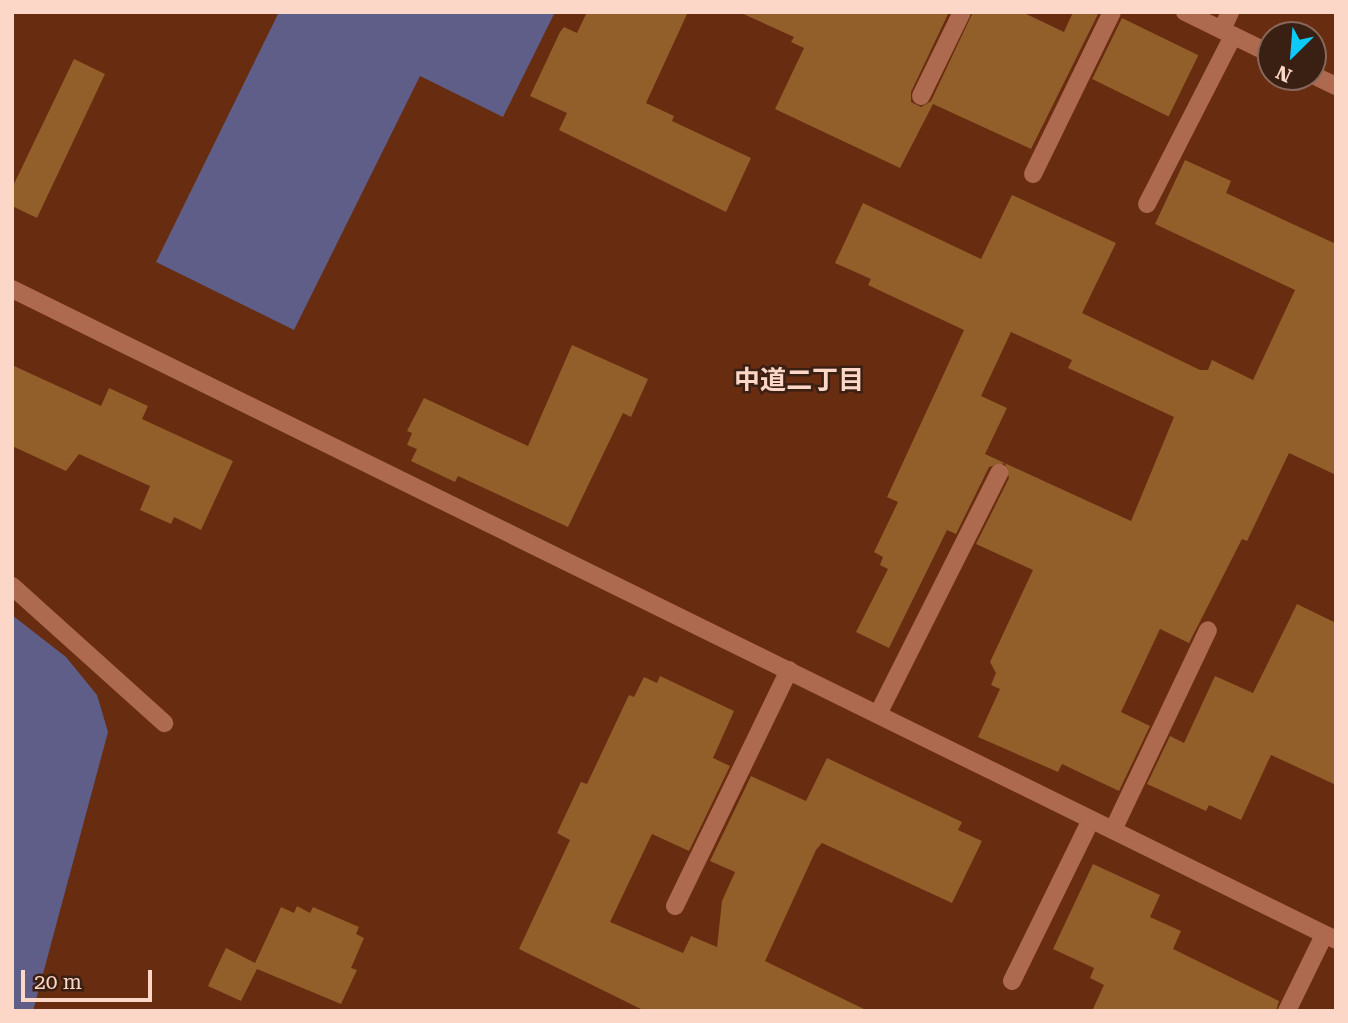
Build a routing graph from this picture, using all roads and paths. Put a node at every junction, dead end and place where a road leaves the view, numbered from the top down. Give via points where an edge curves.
1 (962, 12) edge
2 (1112, 12) edge
3 (1185, 12) edge
4 (1230, 12) edge
5 (1227, 33) junction
6 (1257, 47) edge
7 (921, 96) dead end
8 (1033, 174) dead end
9 (1147, 204) dead end
10 (12, 289) edge
11 (999, 473) dead end
12 (12, 586) edge
13 (1208, 631) dead end
14 (789, 670) junction
15 (878, 714) junction
16 (164, 723) dead end
17 (1091, 820) junction
18 (1113, 830) junction
19 (675, 906) dead end
20 (1330, 937) edge
21 (1012, 981) dead end
22 (1287, 1011) edge

1 - 7 street
2 - 8 street
3 - 5 street
4 - 5 street
5 - 6 street
5 - 9 street
10 - 14 street
11 - 15 street
12 - 16 street
13 - 18 street
14 - 15 street
14 - 19 street
15 - 17 street
17 - 18 street
17 - 21 street
18 - 20 street
20 - 22 street

